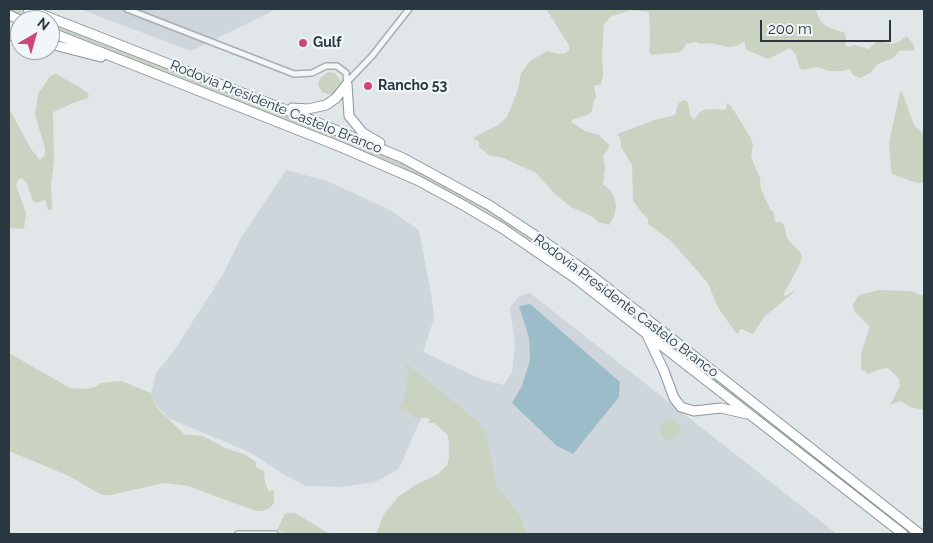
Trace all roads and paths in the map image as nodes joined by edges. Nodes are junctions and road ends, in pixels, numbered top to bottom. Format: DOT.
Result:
graph roads {
  1 [pos="28,9"];
  2 [pos="127,9"];
  3 [pos="409,9"];
  4 [pos="60,36"];
  5 [pos="60,47"];
  6 [pos="150,71"];
  7 [pos="348,83"];
  8 [pos="261,101"];
  9 [pos="403,158"];
  10 [pos="646,333"];
  11 [pos="751,415"];
  12 [pos="238,534"];
  13 [pos="275,534"];
  14 [pos="903,534"];
  15 [pos="920,534"];
  1 -- 8 [label="highway, Rodovia Presidente Castelo Branco"];
  2 -- 7 [label="street"];
  3 -- 7 [label="street"];
  4 -- 6 [label="highway, Rodovia Presidente Castelo Branco"];
  5 -- 6 [label="highway"];
  6 -- 10 [label="highway, Rodovia Presidente Castelo Branco"];
  7 -- 8 [label="highway"];
  7 -- 9 [label="highway"];
  8 -- 9 [label="highway, Rodovia Presidente Castelo Branco"];
  9 -- 15 [label="highway, Rodovia Presidente Castelo Branco"];
  10 -- 11 [label="highway, Rodovia Presidente Castelo Branco"];
  10 -- 11 [label="highway"];
  11 -- 14 [label="highway, Rodovia Presidente Castelo Branco"];
  12 -- 13 [label="street"];
}
